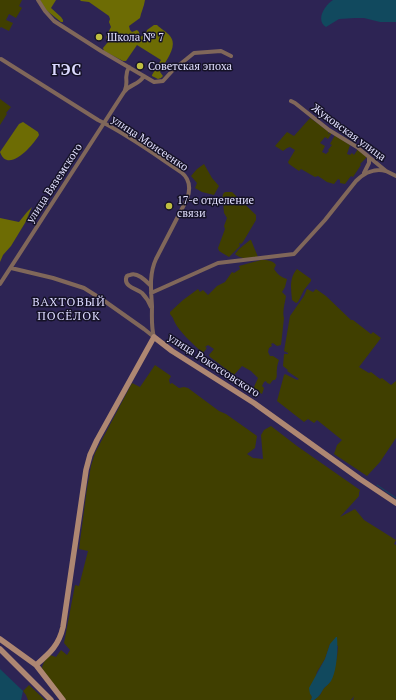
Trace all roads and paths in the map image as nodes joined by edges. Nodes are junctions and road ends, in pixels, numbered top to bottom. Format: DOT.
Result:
graph roads {
  1 [pos="38,0"];
  2 [pos="231,56"];
  3 [pos="1,59"];
  4 [pos="129,67"];
  5 [pos="144,76"];
  6 [pos="126,80"];
  7 [pos="135,84"];
  8 [pos="124,92"];
  9 [pos="291,101"];
  10 [pos="104,123"];
  11 [pos="369,157"];
  12 [pos="386,171"];
  13 [pos="362,176"];
  14 [pos="396,176"];
  15 [pos="10,268"];
  16 [pos="0,284"];
  17 [pos="151,286"];
  18 [pos="152,293"];
  19 [pos="152,308"];
  20 [pos="154,337"];
  21 [pos="396,503"];
  22 [pos="0,639"];
  23 [pos="0,649"];
  24 [pos="36,665"];
  25 [pos="52,700"];
  26 [pos="63,700"];
  1 -- 4 [label="street"];
  2 -- 5 [label="street"];
  3 -- 10 [label="street, улица Моисеенко"];
  4 -- 5 [label="street"];
  4 -- 6 [label="street"];
  5 -- 7 [label="street"];
  6 -- 7 [label="street"];
  6 -- 8 [label="street"];
  7 -- 8 [label="street"];
  8 -- 10 [label="street, улица Вяземского"];
  9 -- 11 [label="street, Жуковская улица"];
  10 -- 15 [label="street, улица Вяземского"];
  10 -- 17 [label="street, улица Моисеенко"];
  11 -- 12 [label="street, Жуковская улица"];
  11 -- 13 [label="street"];
  12 -- 13 [label="street"];
  12 -- 14 [label="street, Жуковская улица"];
  13 -- 18 [label="street"];
  15 -- 16 [label="street, улица Вяземского"];
  15 -- 20 [label="street, улица Рокоссовского"];
  17 -- 18 [label="street, улица Моисеенко"];
  17 -- 19 [label="street"];
  18 -- 19 [label="street, улица Моисеенко"];
  19 -- 20 [label="street, улица Моисеенко"];
  20 -- 21 [label="street, улица Рокоссовского"];
  20 -- 24 [label="street"];
  22 -- 24 [label="street"];
  23 -- 25 [label="street"];
  24 -- 26 [label="street"];
}
